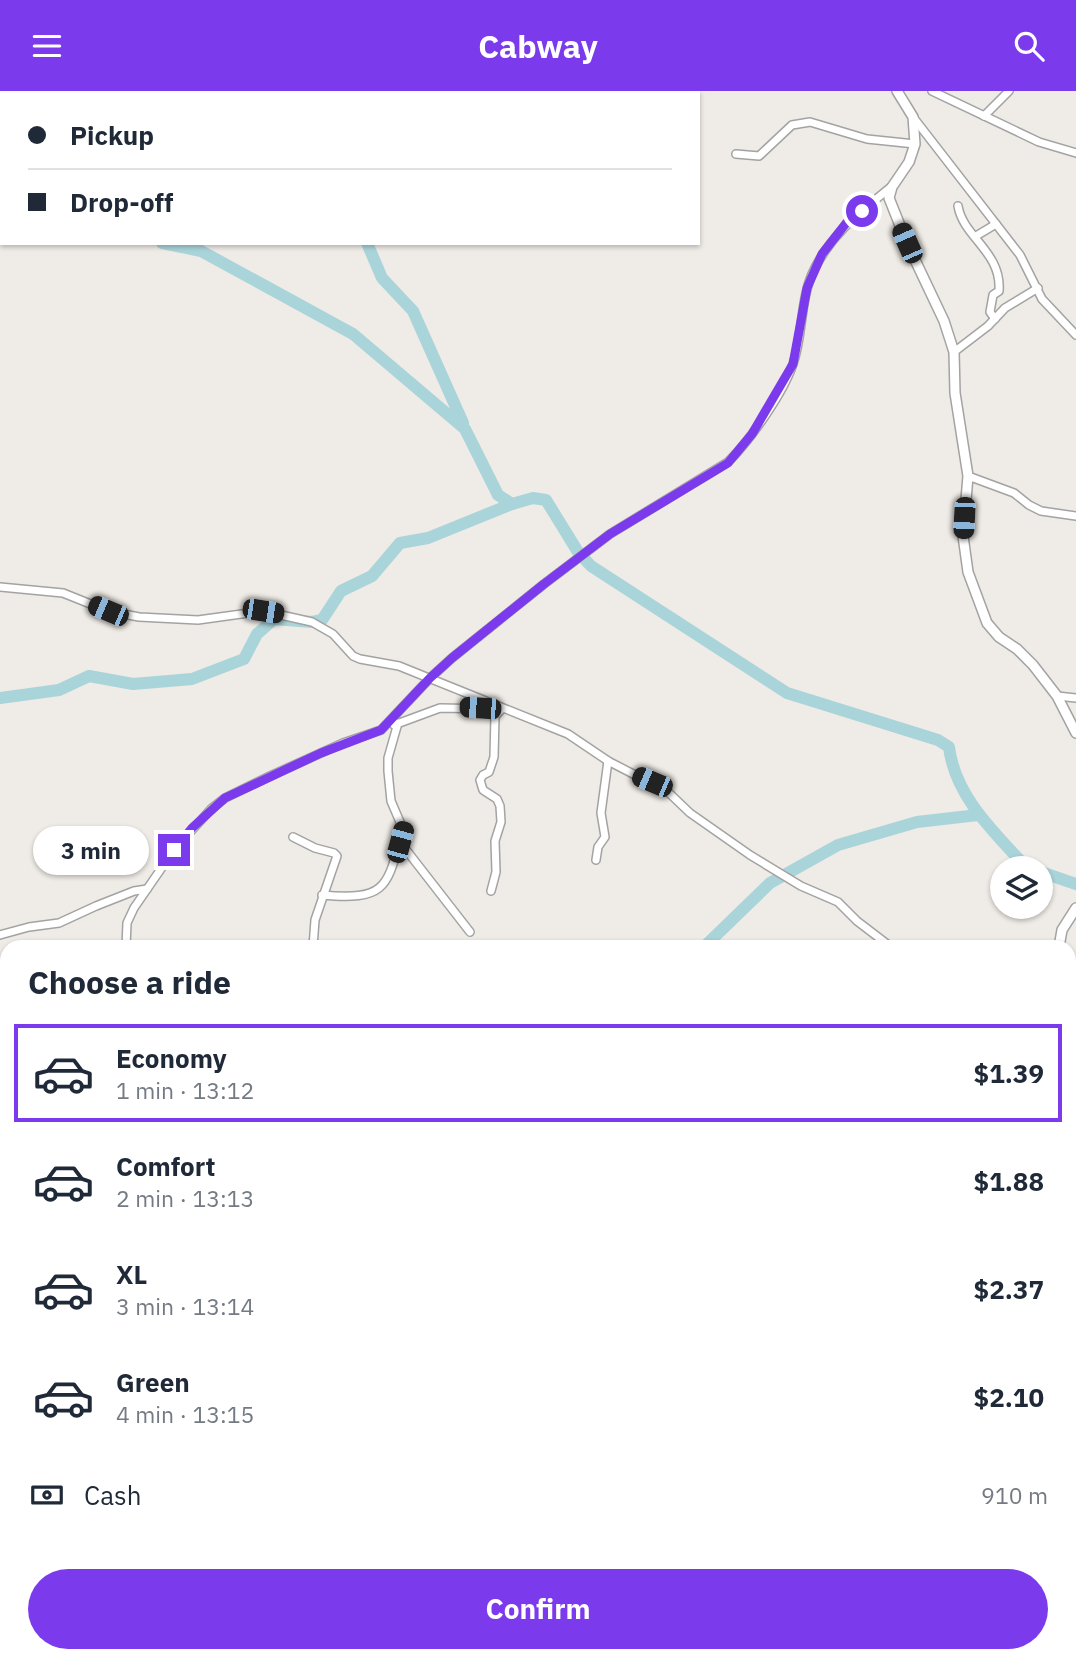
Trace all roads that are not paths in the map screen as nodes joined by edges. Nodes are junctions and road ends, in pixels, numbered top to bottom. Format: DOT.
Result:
graph roads {
  1 [pos="897,91"];
  2 [pos="932,91"];
  3 [pos="1009,91"];
  4 [pos="913,117"];
  5 [pos="984,117"];
  6 [pos="915,145"];
  7 [pos="1076,153"];
  8 [pos="736,154"];
  9 [pos="892,187"];
  10 [pos="958,206"];
  11 [pos="996,224"];
  12 [pos="976,236"];
  13 [pos="1038,288"];
  14 [pos="995,319"];
  15 [pos="1076,335"];
  16 [pos="954,352"];
  17 [pos="968,476"];
  18 [pos="1076,516"];
  19 [pos="0,587"];
  20 [pos="430,678"];
  21 [pos="1057,696"];
  22 [pos="1076,698"];
  23 [pos="502,709"];
  24 [pos="398,723"];
  25 [pos="381,730"];
  26 [pos="1076,733"];
  27 [pos="608,761"];
  28 [pos="293,837"];
  29 [pos="400,842"];
  30 [pos="596,860"];
  31 [pos="147,889"];
  32 [pos="491,891"];
  33 [pos="322,895"];
  34 [pos="1076,908"];
  35 [pos="470,932"];
  36 [pos="0,935"];
  37 [pos="126,940"];
  38 [pos="314,940"];
  39 [pos="882,940"];
  40 [pos="1060,940"];
  1 -- 4 [label="street"];
  2 -- 5 [label="street"];
  3 -- 5 [label="street"];
  4 -- 6 [label="street"];
  4 -- 11 [label="street"];
  5 -- 7 [label="street"];
  6 -- 8 [label="street"];
  6 -- 9 [label="street"];
  9 -- 16 [label="street"];
  9 -- 20 [label="street"];
  10 -- 12 [label="street"];
  11 -- 12 [label="street"];
  11 -- 13 [label="street"];
  12 -- 14 [label="street"];
  13 -- 14 [label="street"];
  13 -- 15 [label="street"];
  14 -- 16 [label="street"];
  16 -- 17 [label="street"];
  17 -- 18 [label="street"];
  17 -- 21 [label="street"];
  19 -- 20 [label="street"];
  20 -- 23 [label="street"];
  20 -- 25 [label="street"];
  21 -- 22 [label="street"];
  21 -- 26 [label="street"];
  23 -- 24 [label="street"];
  23 -- 27 [label="street"];
  23 -- 32 [label="street"];
  24 -- 25 [label="street"];
  24 -- 29 [label="street"];
  25 -- 31 [label="street"];
  27 -- 30 [label="street"];
  27 -- 39 [label="street"];
  28 -- 33 [label="street"];
  29 -- 33 [label="street"];
  29 -- 35 [label="street"];
  31 -- 36 [label="street"];
  31 -- 37 [label="street"];
  33 -- 38 [label="street"];
  34 -- 40 [label="street"];
}
